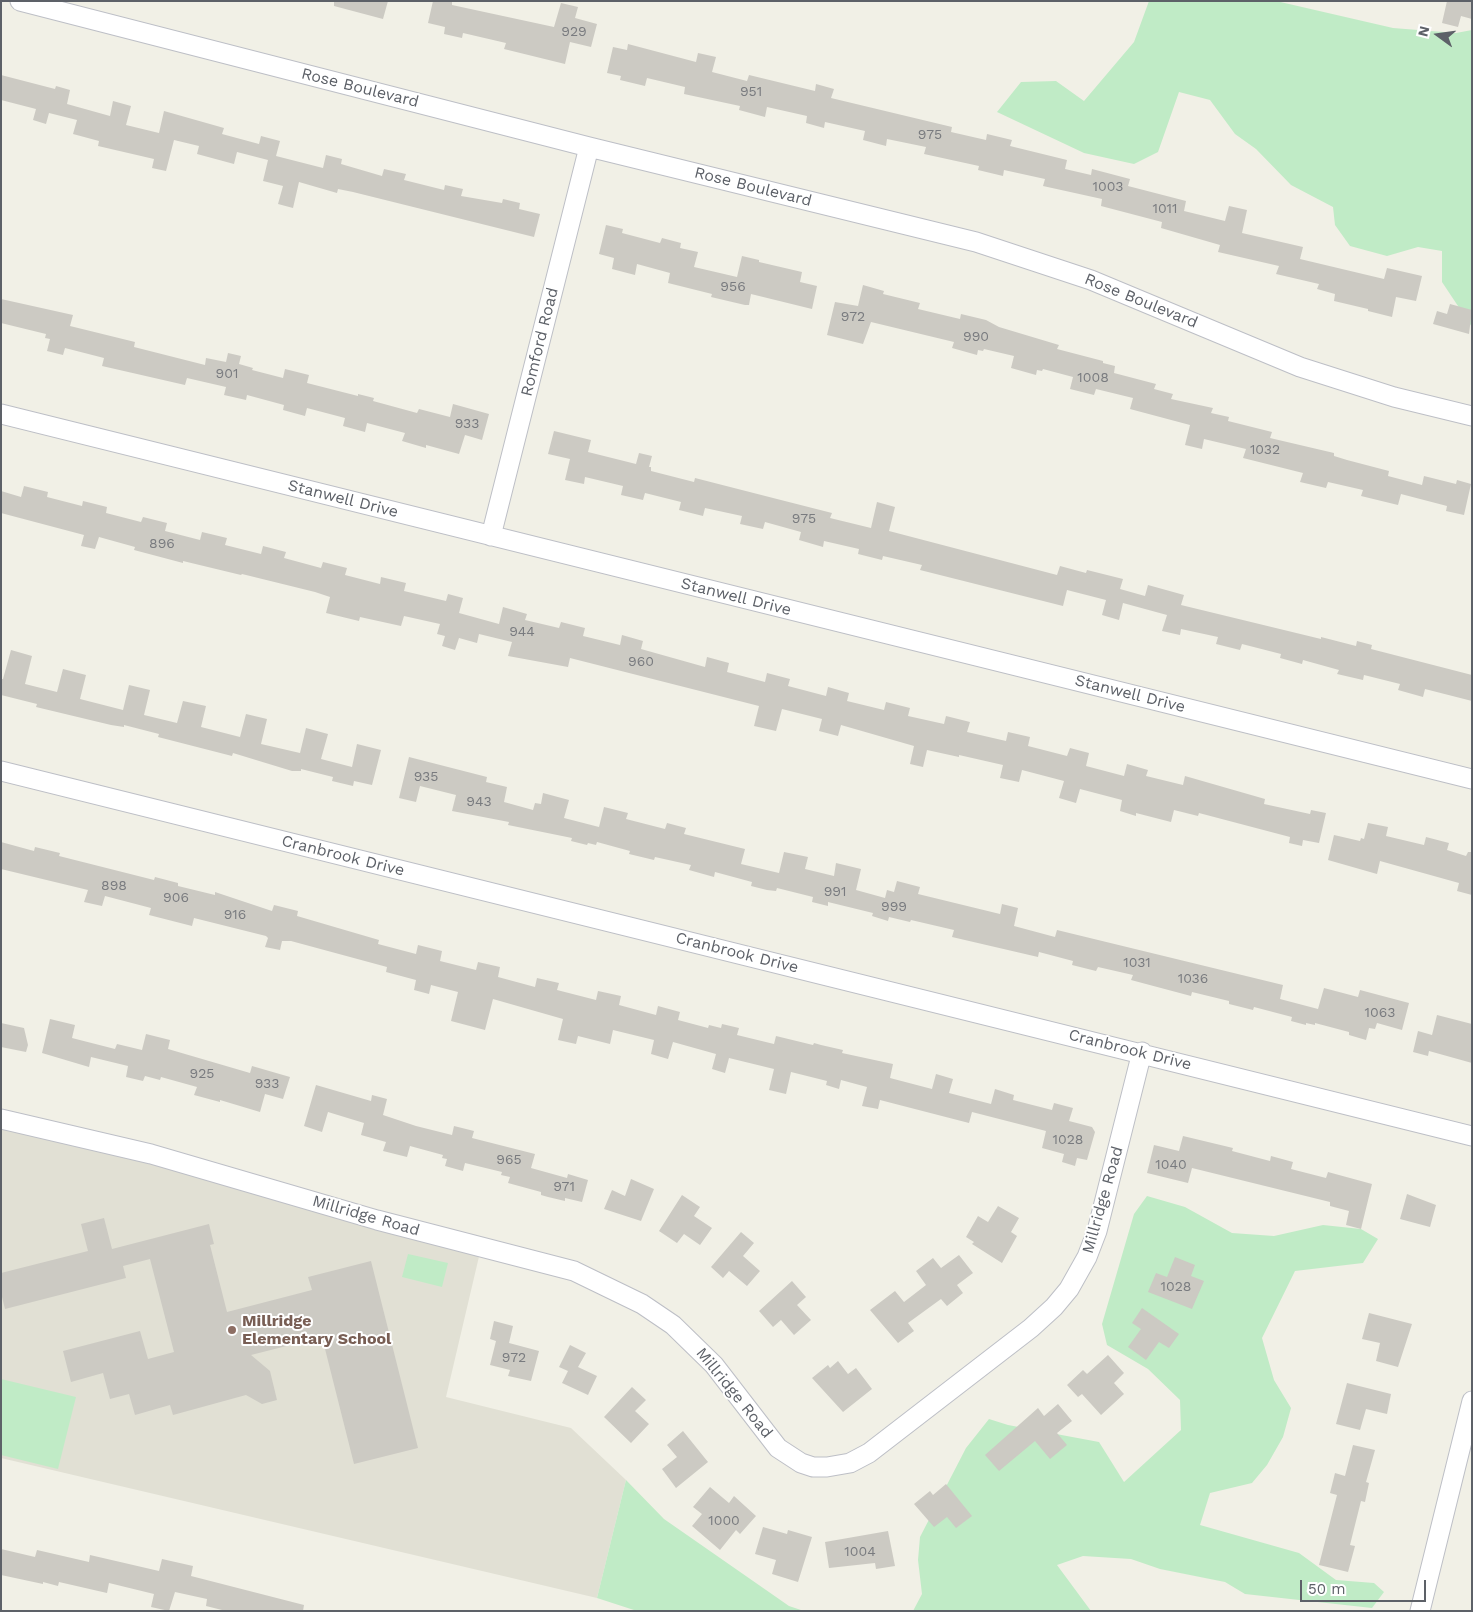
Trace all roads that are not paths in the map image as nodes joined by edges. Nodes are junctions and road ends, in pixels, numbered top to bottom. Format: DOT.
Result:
graph roads {
  1 [pos="20,1"];
  2 [pos="78,9"];
  3 [pos="588,147"];
  4 [pos="1,414"];
  5 [pos="1472,416"];
  6 [pos="491,536"];
  7 [pos="1,771"];
  8 [pos="1472,779"];
  9 [pos="1142,1052"];
  10 [pos="1,1119"];
  11 [pos="1472,1136"];
  12 [pos="1472,1401"];
  13 [pos="1420,1611"];
  1 -- 2 [label="street, Rose Boulevard"];
  2 -- 3 [label="street, Rose Boulevard"];
  3 -- 5 [label="street, Rose Boulevard"];
  3 -- 6 [label="street, Romford Road"];
  4 -- 6 [label="street, Stanwell Drive"];
  6 -- 8 [label="street, Stanwell Drive"];
  7 -- 9 [label="street, Cranbrook Drive"];
  9 -- 10 [label="street, Millridge Road"];
  9 -- 11 [label="street, Cranbrook Drive"];
  12 -- 13 [label="street"];
}
